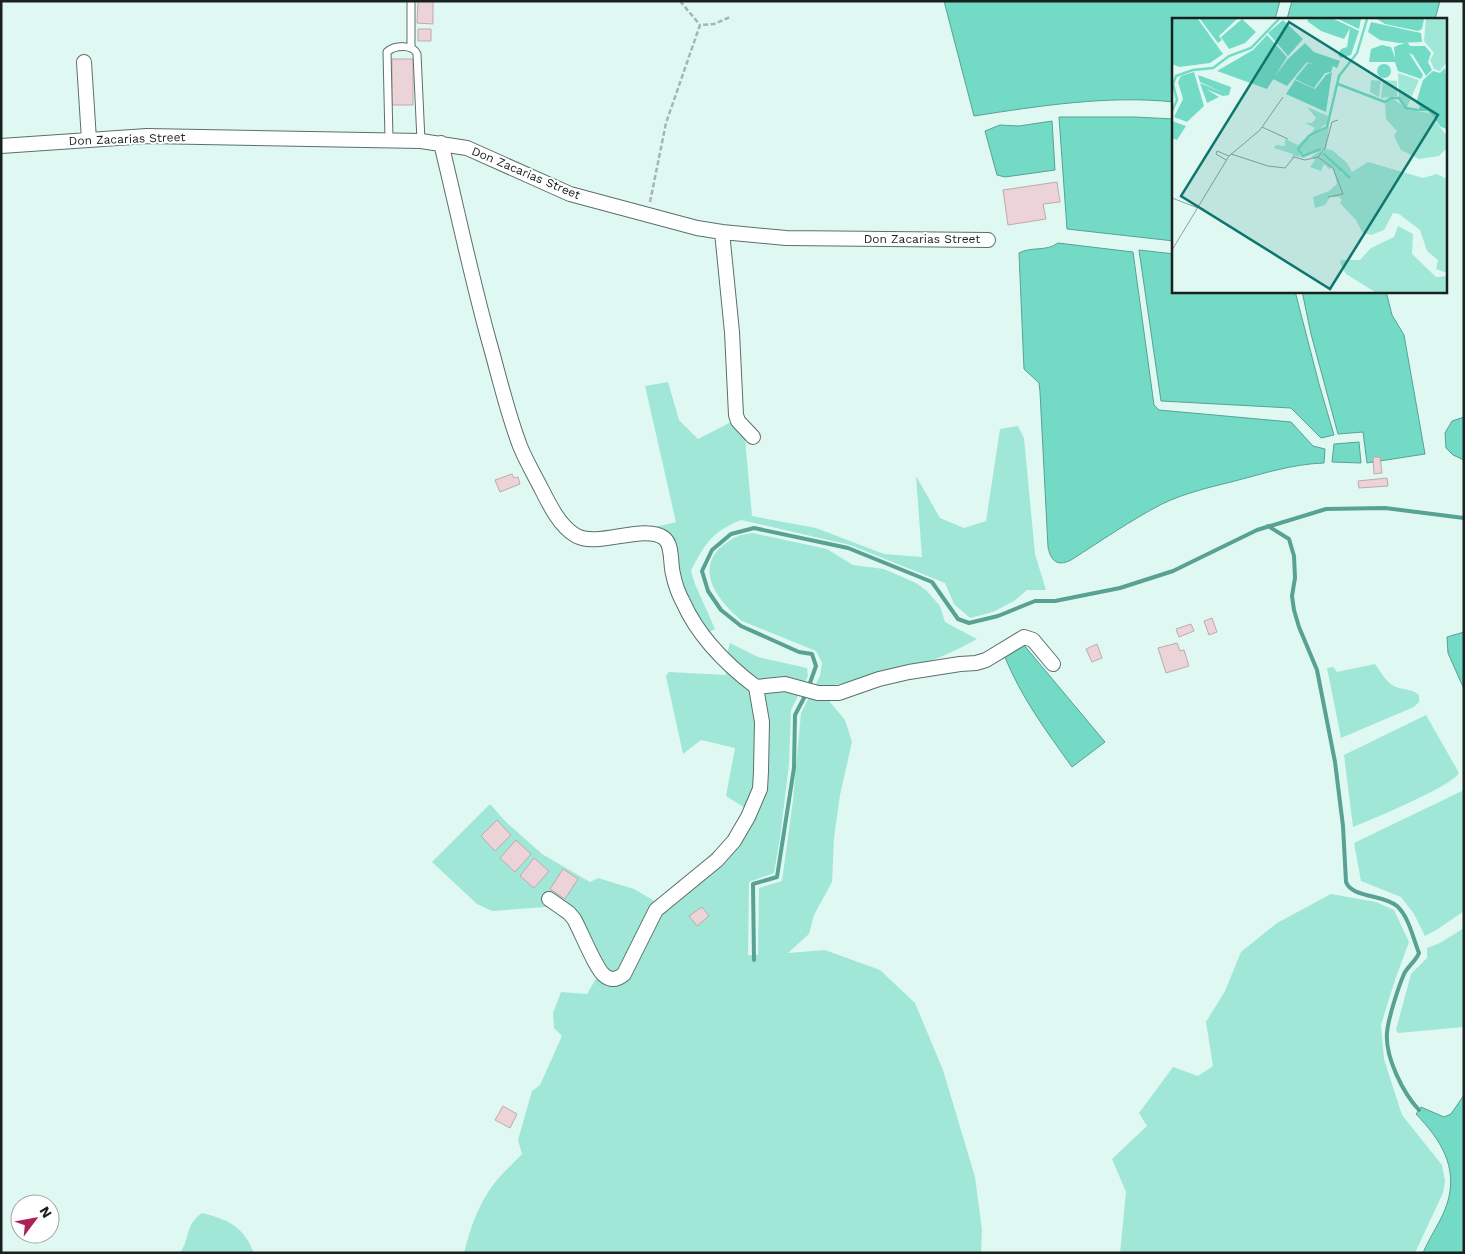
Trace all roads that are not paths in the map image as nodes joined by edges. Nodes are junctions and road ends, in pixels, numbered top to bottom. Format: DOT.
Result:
graph roads {
  1 [pos="411,1"];
  2 [pos="410,47"];
  3 [pos="84,62"];
  4 [pos="389,139"];
  5 [pos="89,140"];
  6 [pos="421,141"];
  7 [pos="441,143"];
  8 [pos="1,146"];
  9 [pos="722,232"];
  10 [pos="988,240"];
  11 [pos="753,437"];
  12 [pos="1053,664"];
  13 [pos="756,687"];
  14 [pos="549,899"];
  1 -- 2 [label="lane"];
  2 -- 4 [label="lane"];
  2 -- 6 [label="lane"];
  3 -- 5 [label="street"];
  4 -- 5 [label="street, Don Zacarias Street"];
  4 -- 6 [label="street, Don Zacarias Street"];
  5 -- 8 [label="street, Don Zacarias Street"];
  6 -- 7 [label="street, Don Zacarias Street"];
  7 -- 9 [label="street, Don Zacarias Street"];
  7 -- 13 [label="street"];
  9 -- 10 [label="street, Don Zacarias Street"];
  9 -- 11 [label="street"];
  12 -- 13 [label="street"];
  13 -- 14 [label="street"];
}
